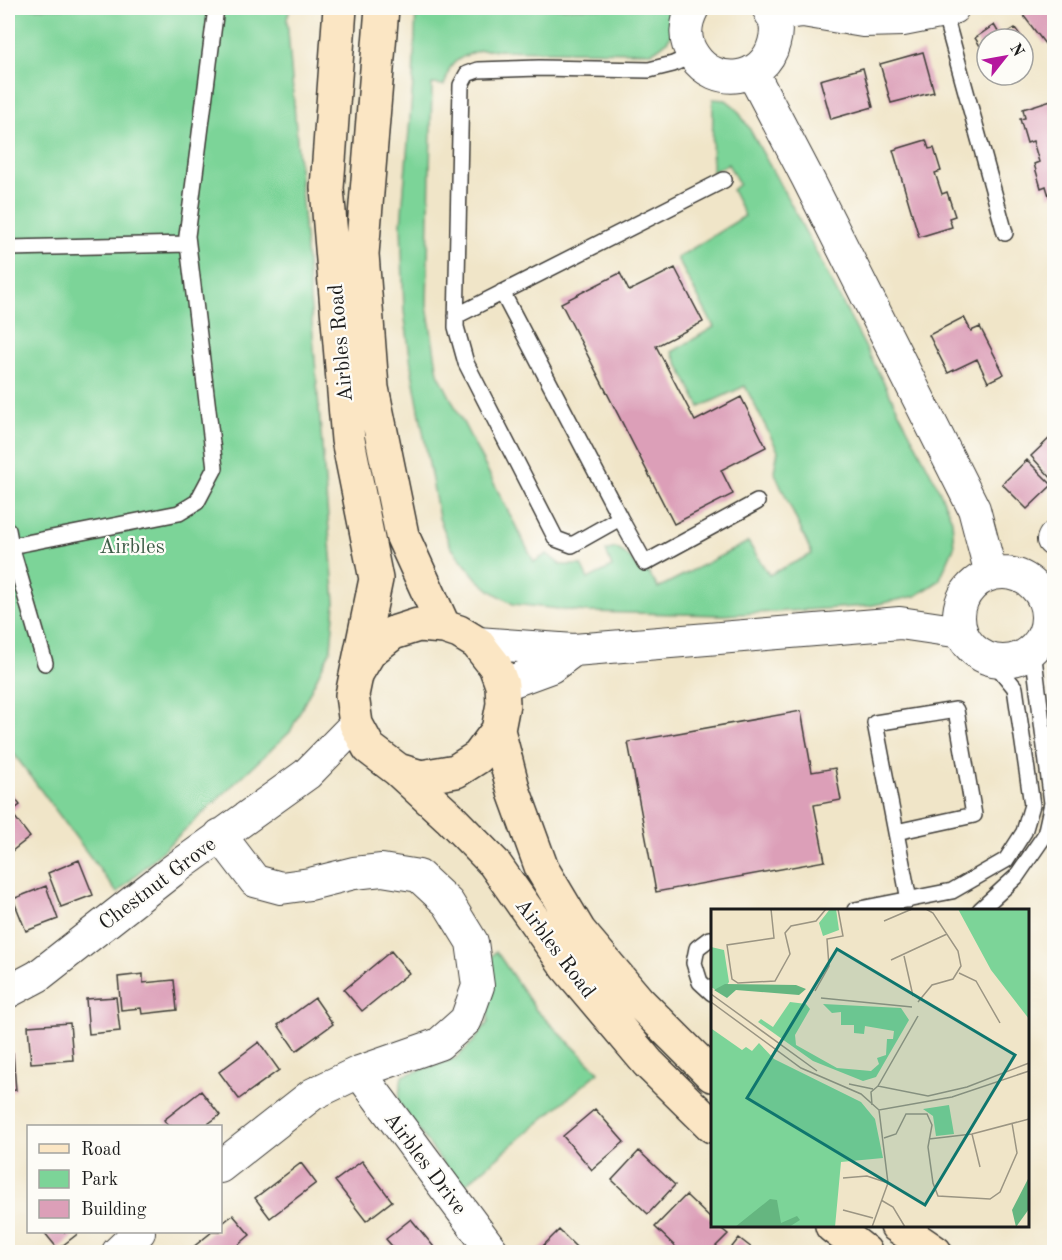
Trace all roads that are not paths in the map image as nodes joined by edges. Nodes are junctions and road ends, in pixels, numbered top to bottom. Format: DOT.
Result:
graph roads {
  1 [pos="216,8"];
  2 [pos="340,8"];
  3 [pos="382,8"];
  4 [pos="693,8"];
  5 [pos="949,10"];
  6 [pos="770,11"];
  7 [pos="693,55"];
  8 [pos="752,72"];
  9 [pos="724,180"];
  10 [pos="1005,233"];
  11 [pos="188,244"];
  12 [pos="8,248"];
  13 [pos="502,292"];
  14 [pos="456,316"];
  15 [pos="757,502"];
  16 [pos="620,518"];
  17 [pos="8,530"];
  18 [pos="9,547"];
  19 [pos="991,574"];
  20 [pos="962,600"];
  21 [pos="1048,600"];
  22 [pos="900,623"];
  23 [pos="444,627"];
  24 [pos="960,632"];
  25 [pos="477,644"];
  26 [pos="574,650"];
  27 [pos="1033,650"];
  28 [pos="993,661"];
  29 [pos="45,663"];
  30 [pos="357,674"];
  31 [pos="502,685"];
  32 [pos="498,730"];
  33 [pos="362,736"];
  34 [pos="398,770"];
  35 [pos="896,832"];
  36 [pos="220,835"];
  37 [pos="909,900"];
  38 [pos="860,909"];
  39 [pos="981,909"];
  40 [pos="711,939"];
  41 [pos="8,992"];
  42 [pos="711,992"];
  43 [pos="359,1072"];
  44 [pos="711,1074"];
  45 [pos="711,1125"];
  46 [pos="222,1165"];
  47 [pos="833,1227"];
  48 [pos="898,1227"];
  49 [pos="138,1233"];
  50 [pos="118,1252"];
  51 [pos="493,1252"];
  52 [pos="865,1252"];
  53 [pos="935,1252"];
  1 -- 11 [label="lane"];
  2 -- 30 [label="main road, Airbles Road"];
  3 -- 23 [label="main road, Airbles Road"];
  4 -- 7 [label="street"];
  5 -- 6 [label="street"];
  5 -- 10 [label="lane"];
  6 -- 8 [label="street"];
  7 -- 8 [label="street"];
  7 -- 14 [label="lane"];
  8 -- 19 [label="street"];
  9 -- 13 [label="lane"];
  11 -- 12 [label="lane"];
  11 -- 18 [label="lane"];
  13 -- 14 [label="lane"];
  13 -- 16 [label="lane"];
  14 -- 16 [label="lane"];
  15 -- 16 [label="lane"];
  17 -- 18 [label="lane"];
  18 -- 29 [label="lane"];
  19 -- 20 [label="street"];
  19 -- 21 [label="street"];
  20 -- 22 [label="street"];
  20 -- 24 [label="street"];
  21 -- 27 [label="street"];
  22 -- 24 [label="street"];
  22 -- 26 [label="street"];
  23 -- 25 [label="main road, Airbles Road"];
  23 -- 30 [label="main road, Airbles Road"];
  24 -- 28 [label="street"];
  25 -- 26 [label="street"];
  25 -- 31 [label="main road, Airbles Road"];
  26 -- 31 [label="street"];
  27 -- 28 [label="street"];
  27 -- 39 [label="lane"];
  28 -- 37 [label="lane"];
  30 -- 33 [label="main road, Airbles Road"];
  31 -- 32 [label="main road, Airbles Road"];
  32 -- 34 [label="main road, Airbles Road"];
  32 -- 44 [label="main road, Airbles Road"];
  33 -- 34 [label="main road, Airbles Road"];
  33 -- 36 [label="street, Chestnut Grove"];
  34 -- 45 [label="main road, Airbles Road"];
  35 -- 35 [label="lane"];
  35 -- 37 [label="lane"];
  36 -- 41 [label="street, Chestnut Grove"];
  36 -- 43 [label="street"];
  37 -- 38 [label="lane"];
  40 -- 42 [label="lane"];
  43 -- 46 [label="street"];
  43 -- 51 [label="street, Airbles Drive"];
  47 -- 52 [label="main road"];
  48 -- 53 [label="main road"];
  49 -- 50 [label="street"];
}
